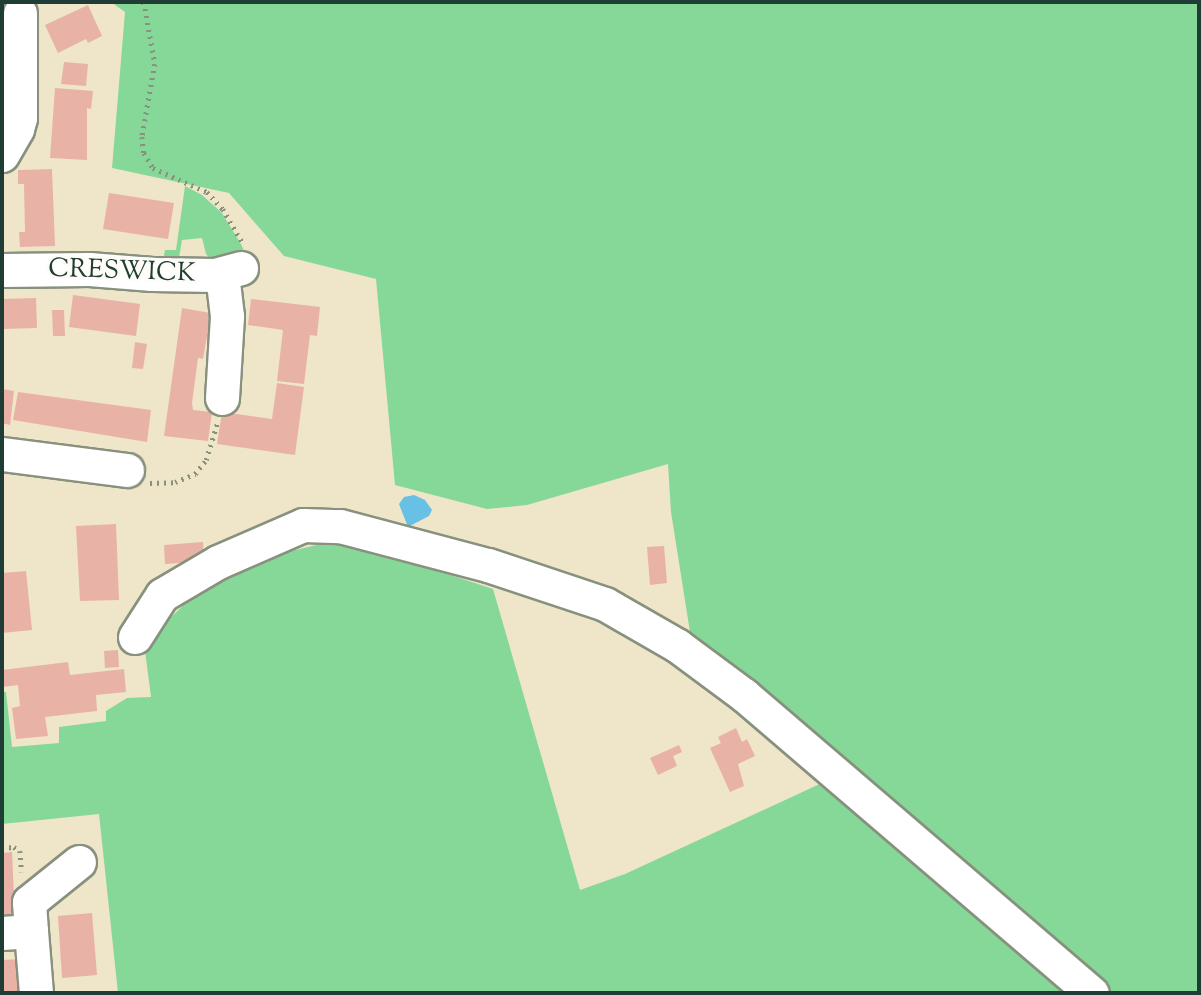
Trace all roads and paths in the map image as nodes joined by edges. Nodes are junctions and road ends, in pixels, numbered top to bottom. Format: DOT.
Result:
graph roads {
  1 [pos="144,2"];
  2 [pos="21,10"];
  3 [pos="2,155"];
  4 [pos="236,264"];
  5 [pos="2,270"];
  6 [pos="222,398"];
  7 [pos="2,454"];
  8 [pos="127,470"];
  9 [pos="135,637"];
  10 [pos="2,848"];
  11 [pos="79,862"];
  12 [pos="21,922"];
  13 [pos="36,993"];
  14 [pos="1092,993"];
  1 -- 4 [label="path"];
  2 -- 3 [label="street"];
  4 -- 5 [label="street, CRESWICK"];
  4 -- 6 [label="street"];
  7 -- 8 [label="street"];
  9 -- 14 [label="street"];
  10 -- 12 [label="path"];
  11 -- 12 [label="street"];
  12 -- 13 [label="street"];
}
